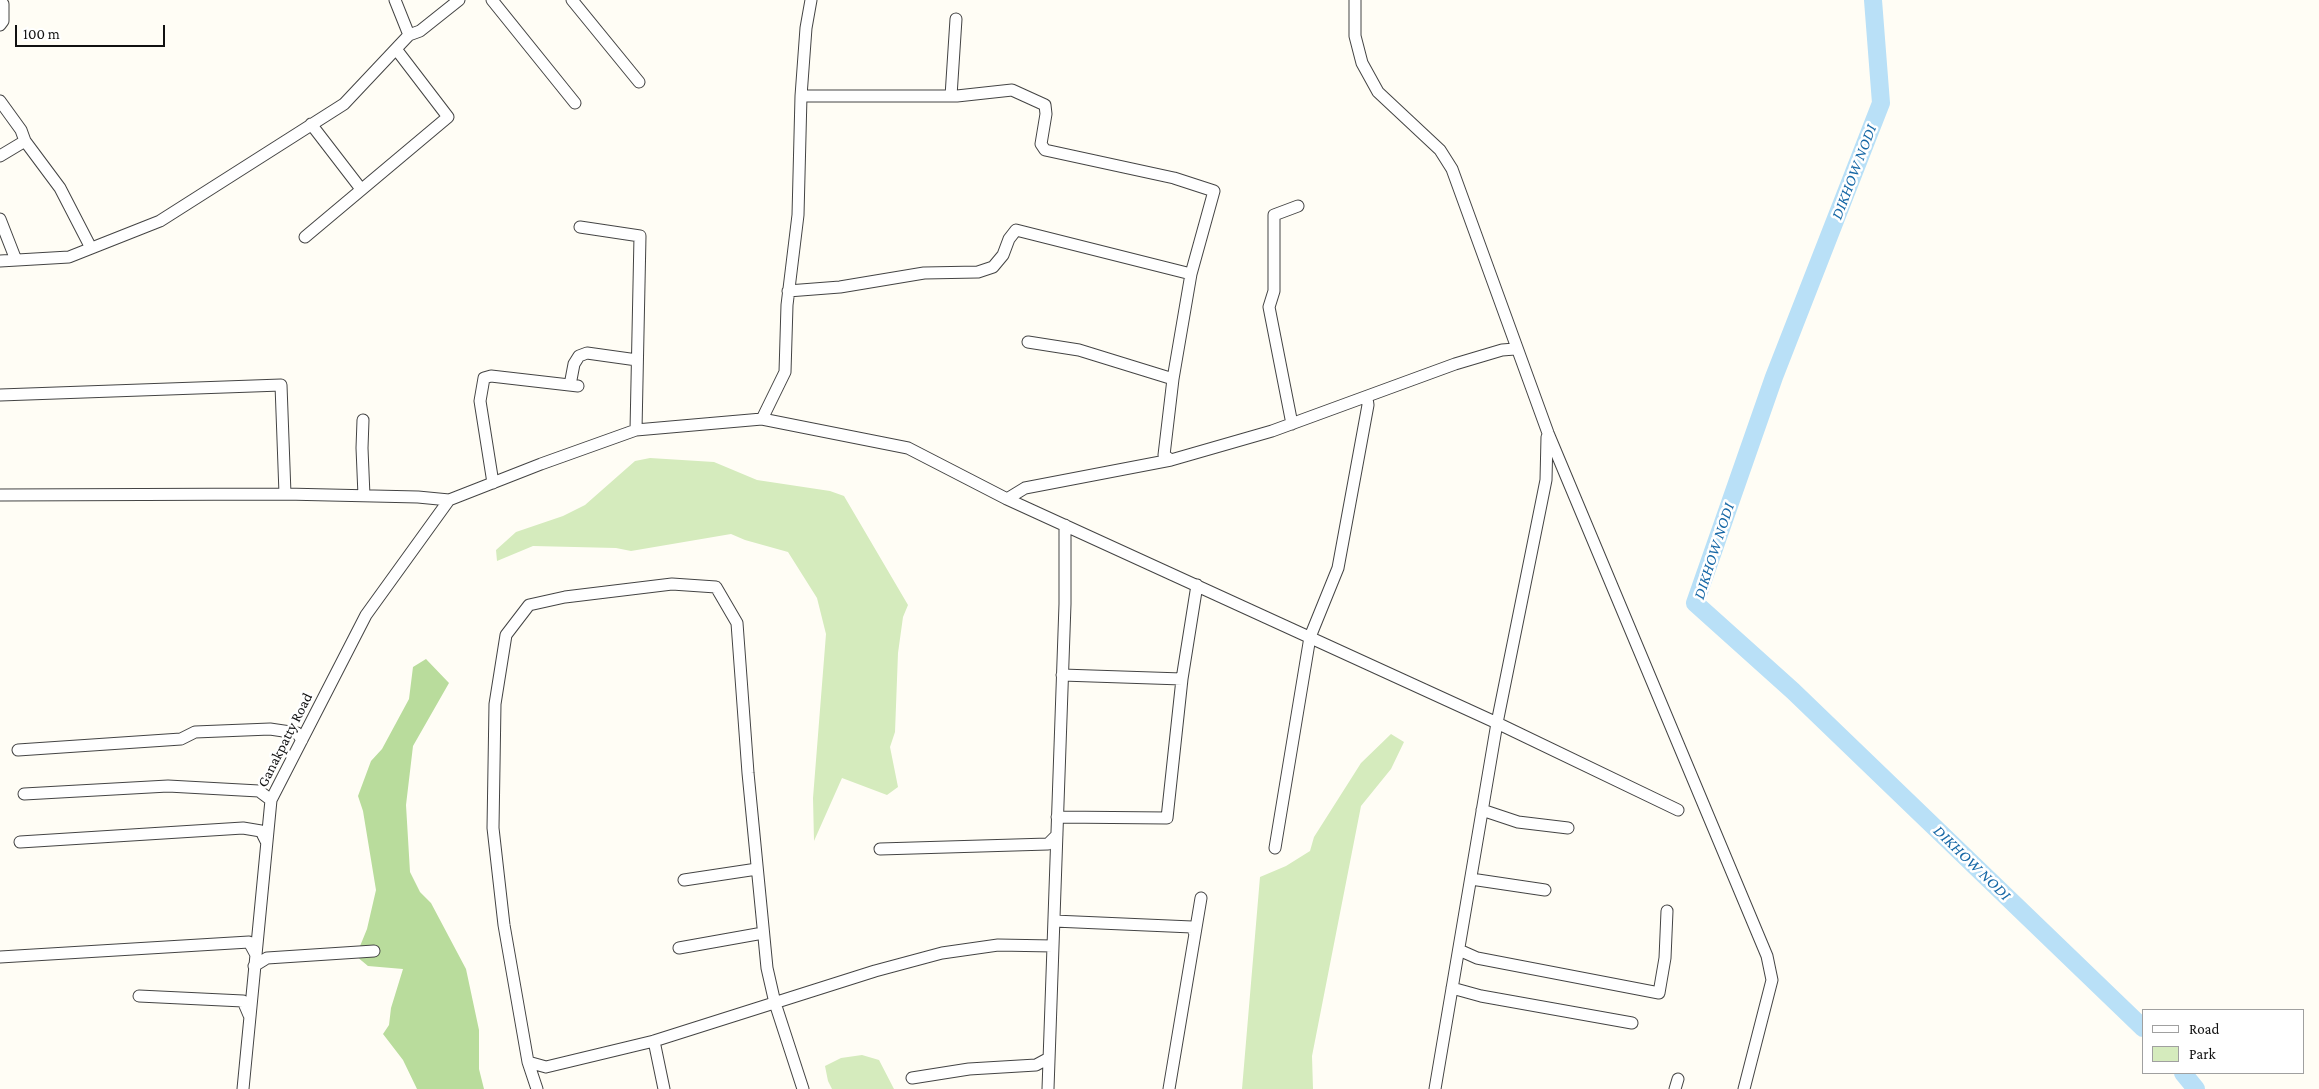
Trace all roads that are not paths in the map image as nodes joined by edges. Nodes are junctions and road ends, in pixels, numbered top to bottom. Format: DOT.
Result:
graph roads {
  1 [pos="0,0"];
  2 [pos="395,0"];
  3 [pos="459,0"];
  4 [pos="492,0"];
  5 [pos="572,0"];
  6 [pos="811,0"];
  7 [pos="1355,0"];
  8 [pos="956,19"];
  9 [pos="0,25"];
  10 [pos="410,35"];
  11 [pos="396,49"];
  12 [pos="639,82"];
  13 [pos="801,96"];
  14 [pos="951,96"];
  15 [pos="0,101"];
  16 [pos="575,103"];
  17 [pos="311,124"];
  18 [pos="25,141"];
  19 [pos="0,156"];
  20 [pos="361,189"];
  21 [pos="1298,206"];
  22 [pos="0,219"];
  23 [pos="580,227"];
  24 [pos="305,237"];
  25 [pos="91,248"];
  26 [pos="16,260"];
  27 [pos="0,261"];
  28 [pos="1191,274"];
  29 [pos="788,291"];
  30 [pos="1028,342"];
  31 [pos="1515,349"];
  32 [pos="637,360"];
  33 [pos="1172,379"];
  34 [pos="0,395"];
  35 [pos="1366,398"];
  36 [pos="762,419"];
  37 [pos="363,420"];
  38 [pos="1292,424"];
  39 [pos="636,430"];
  40 [pos="1548,433"];
  41 [pos="1171,460"];
  42 [pos="493,483"];
  43 [pos="285,494"];
  44 [pos="0,495"];
  45 [pos="364,496"];
  46 [pos="1007,499"];
  47 [pos="449,500"];
  48 [pos="1065,525"];
  49 [pos="1197,585"];
  50 [pos="1310,637"];
  51 [pos="1062,675"];
  52 [pos="1182,680"];
  53 [pos="1497,723"];
  54 [pos="302,740"];
  55 [pos="18,750"];
  56 [pos="24,794"];
  57 [pos="271,800"];
  58 [pos="1482,810"];
  59 [pos="1678,810"];
  60 [pos="1058,817"];
  61 [pos="1568,828"];
  62 [pos="1057,835"];
  63 [pos="266,841"];
  64 [pos="20,842"];
  65 [pos="1275,848"];
  66 [pos="880,849"];
  67 [pos="757,869"];
  68 [pos="1471,879"];
  69 [pos="684,880"];
  70 [pos="1545,890"];
  71 [pos="1201,898"];
  72 [pos="1667,911"];
  73 [pos="1054,921"];
  74 [pos="763,933"];
  75 [pos="1195,934"];
  76 [pos="1053,946"];
  77 [pos="679,948"];
  78 [pos="1459,950"];
  79 [pos="374,951"];
  80 [pos="255,953"];
  81 [pos="0,957"];
  82 [pos="254,966"];
  83 [pos="1452,988"];
  84 [pos="139,996"];
  85 [pos="774,1002"];
  86 [pos="250,1017"];
  87 [pos="1632,1023"];
  88 [pos="654,1041"];
  89 [pos="1049,1058"];
  90 [pos="528,1062"];
  91 [pos="912,1078"];
  92 [pos="243,1089"];
  93 [pos="537,1089"];
  94 [pos="664,1089"];
  95 [pos="803,1089"];
  96 [pos="1048,1089"];
  97 [pos="1169,1089"];
  98 [pos="1435,1089"];
  99 [pos="1744,1089"];
  1 -- 9 [label="street"];
  2 -- 10 [label="street"];
  3 -- 10 [label="street"];
  4 -- 16 [label="street"];
  5 -- 12 [label="street"];
  6 -- 13 [label="street"];
  7 -- 31 [label="street"];
  8 -- 14 [label="street"];
  10 -- 11 [label="street"];
  11 -- 17 [label="street"];
  11 -- 20 [label="street"];
  13 -- 14 [label="street"];
  13 -- 29 [label="street"];
  14 -- 28 [label="street"];
  15 -- 18 [label="street"];
  17 -- 20 [label="street"];
  17 -- 25 [label="street"];
  18 -- 19 [label="street"];
  18 -- 25 [label="street"];
  20 -- 24 [label="street"];
  21 -- 38 [label="street"];
  22 -- 26 [label="street"];
  23 -- 32 [label="street"];
  25 -- 26 [label="street"];
  26 -- 27 [label="street"];
  28 -- 29 [label="street"];
  28 -- 33 [label="street"];
  29 -- 36 [label="street"];
  30 -- 33 [label="street"];
  31 -- 35 [label="street"];
  31 -- 40 [label="street"];
  32 -- 39 [label="street"];
  32 -- 42 [label="street"];
  33 -- 41 [label="street"];
  34 -- 43 [label="street"];
  35 -- 38 [label="street"];
  35 -- 50 [label="street"];
  36 -- 39 [label="street"];
  36 -- 46 [label="street"];
  37 -- 45 [label="street"];
  38 -- 41 [label="street"];
  39 -- 42 [label="street"];
  40 -- 53 [label="street"];
  40 -- 99 [label="street"];
  41 -- 46 [label="street"];
  42 -- 47 [label="street"];
  43 -- 44 [label="street"];
  43 -- 45 [label="street"];
  45 -- 47 [label="street"];
  46 -- 48 [label="street"];
  47 -- 54 [label="street, Ganakpatty Road"];
  48 -- 49 [label="street"];
  48 -- 51 [label="street"];
  49 -- 50 [label="street"];
  49 -- 52 [label="street"];
  50 -- 53 [label="street"];
  50 -- 65 [label="street"];
  51 -- 52 [label="street"];
  51 -- 60 [label="street"];
  52 -- 60 [label="street"];
  53 -- 58 [label="street"];
  53 -- 59 [label="street"];
  54 -- 55 [label="street"];
  54 -- 57 [label="street, Ganakpatty Road"];
  56 -- 57 [label="street"];
  57 -- 63 [label="street, Ganakpatty Road"];
  58 -- 61 [label="street"];
  58 -- 68 [label="street"];
  60 -- 62 [label="street"];
  62 -- 66 [label="street"];
  62 -- 73 [label="street"];
  63 -- 64 [label="street"];
  63 -- 80 [label="street, Ganakpatty Road"];
  67 -- 69 [label="street"];
  67 -- 74 [label="street"];
  67 -- 90 [label="street"];
  68 -- 70 [label="street"];
  68 -- 78 [label="street"];
  71 -- 75 [label="street"];
  72 -- 78 [label="street"];
  73 -- 75 [label="street"];
  73 -- 76 [label="street"];
  74 -- 77 [label="street"];
  74 -- 85 [label="street"];
  75 -- 97 [label="street"];
  76 -- 85 [label="street"];
  76 -- 89 [label="street"];
  78 -- 83 [label="street"];
  79 -- 82 [label="street"];
  80 -- 81 [label="street"];
  80 -- 82 [label="street, Ganakpatty Road"];
  82 -- 86 [label="street, Ganakpatty Road"];
  83 -- 87 [label="street"];
  83 -- 98 [label="street"];
  84 -- 86 [label="street"];
  85 -- 88 [label="street"];
  85 -- 95 [label="street"];
  86 -- 92 [label="street, Ganakpatty Road"];
  88 -- 90 [label="street"];
  88 -- 94 [label="street"];
  89 -- 91 [label="street"];
  89 -- 96 [label="street"];
  90 -- 93 [label="street"];
}
